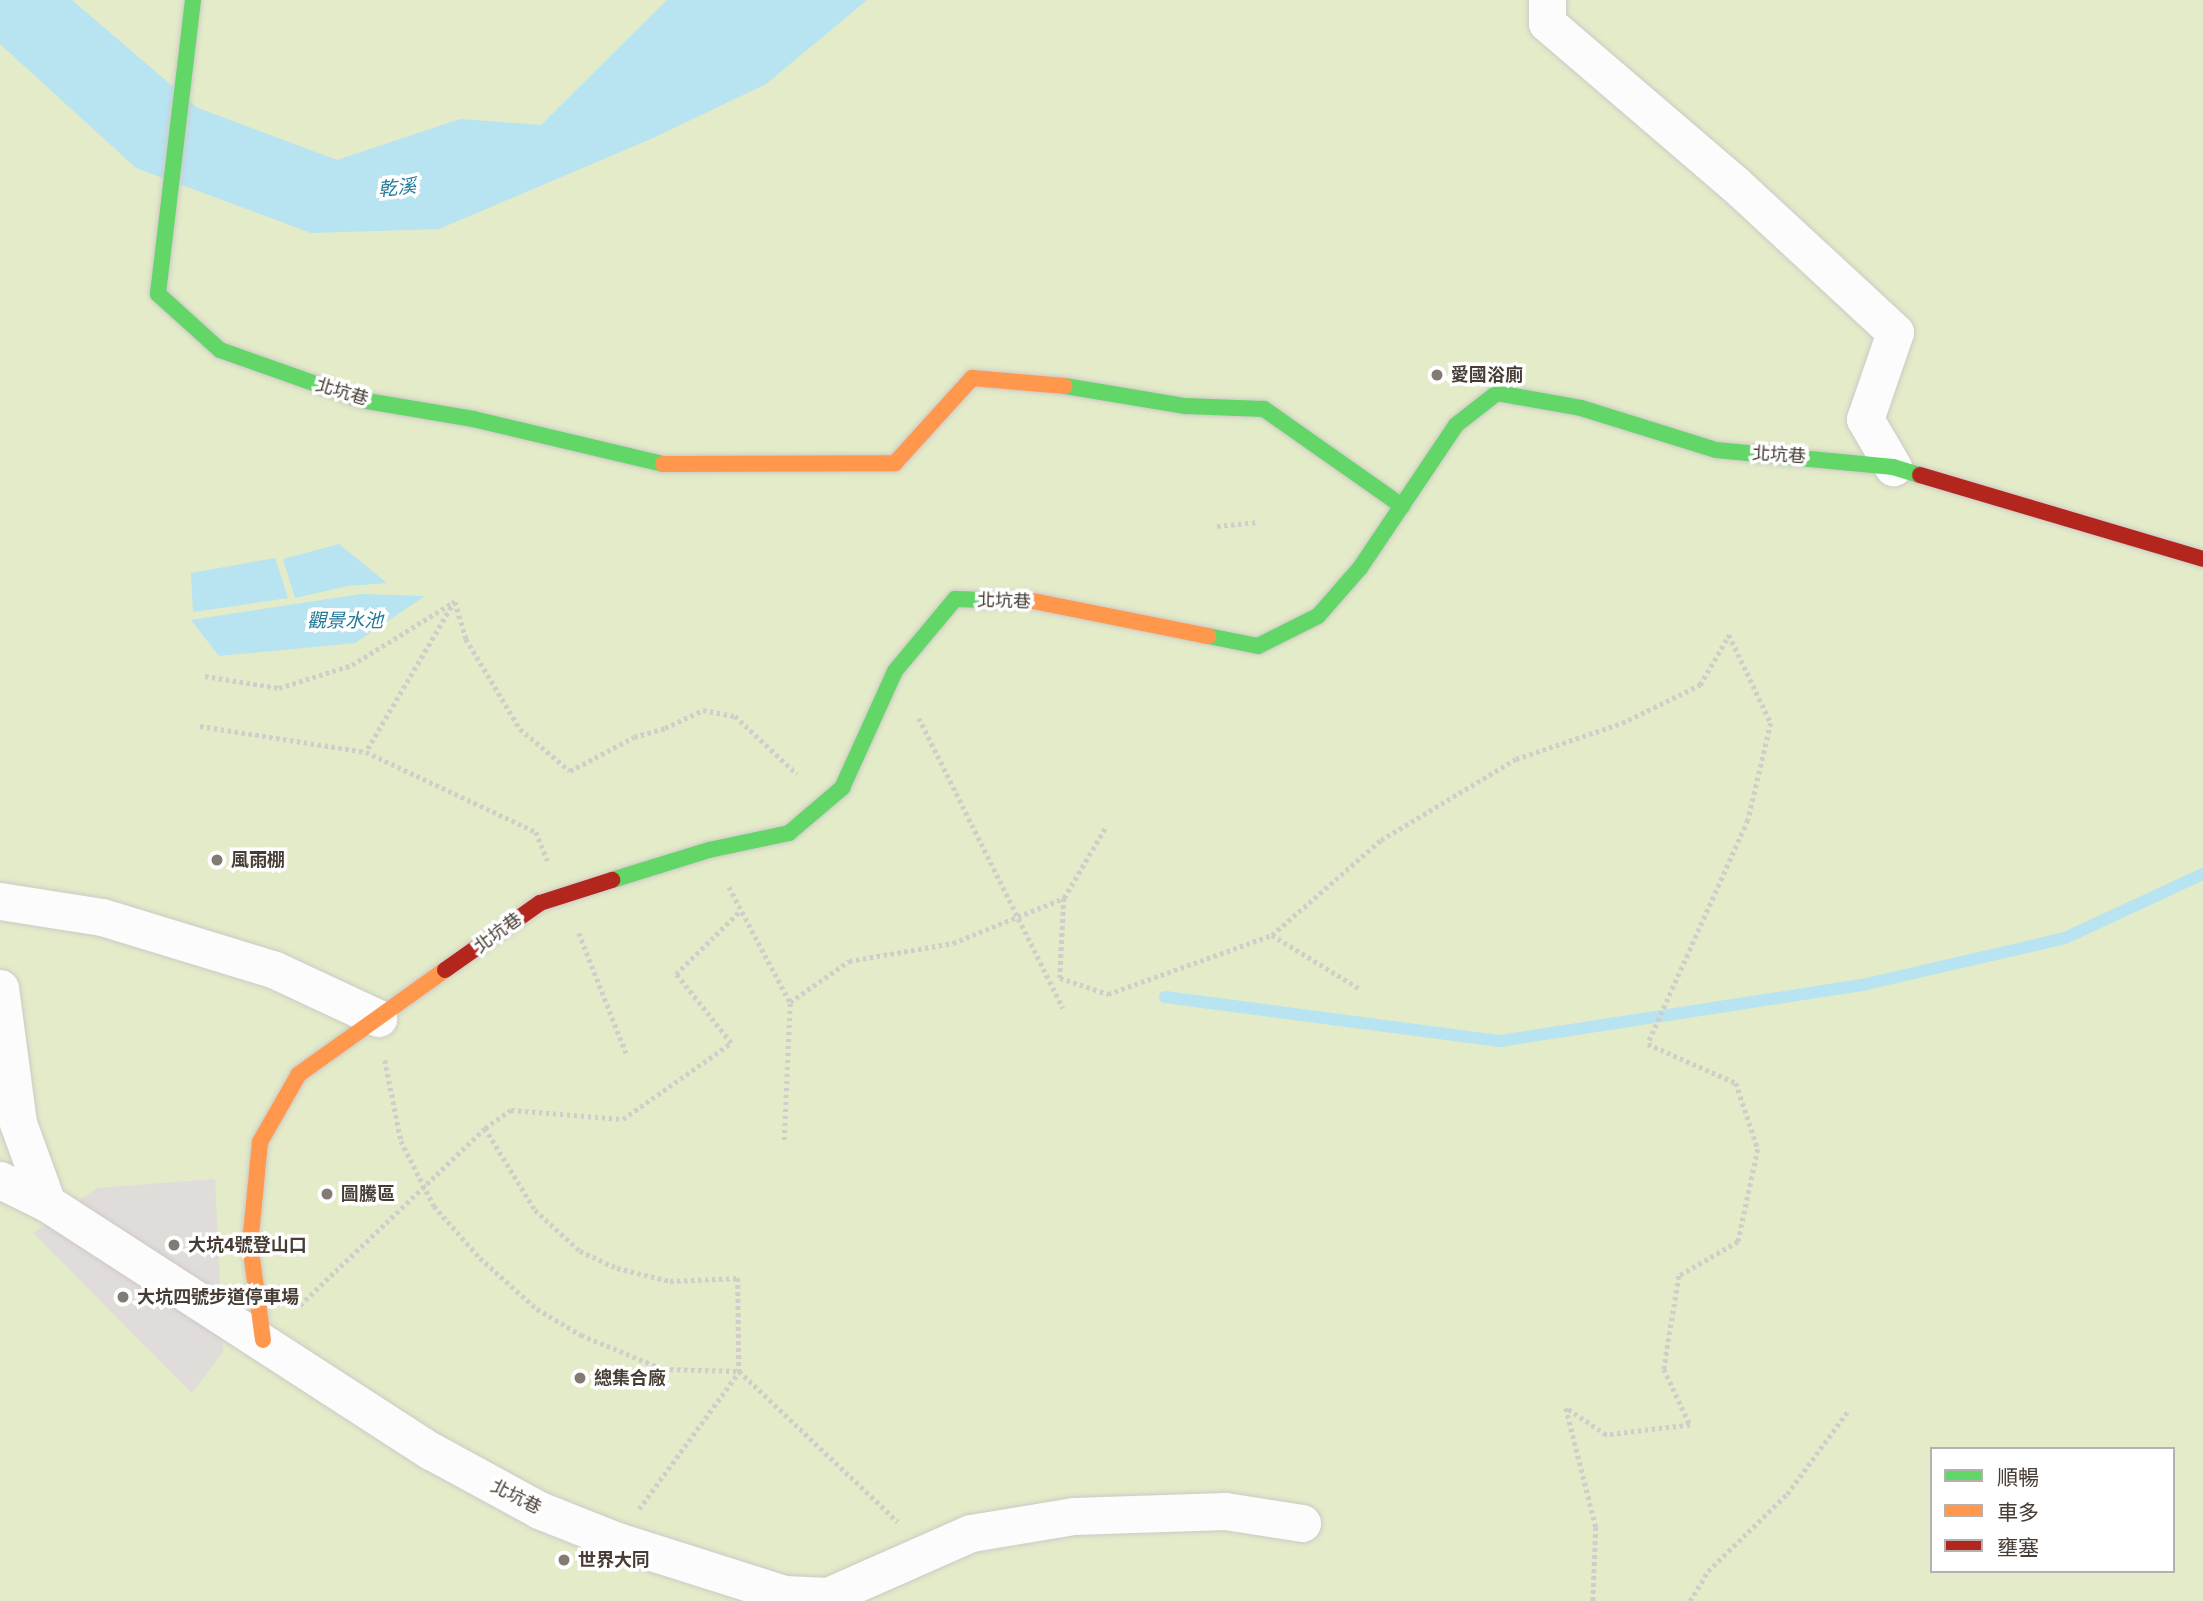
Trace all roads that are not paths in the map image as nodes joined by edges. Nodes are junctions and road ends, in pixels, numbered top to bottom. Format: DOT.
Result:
graph roads {
  1 [pos="193,0"];
  2 [pos="1547,0"];
  3 [pos="1893,467"];
  4 [pos="1402,506"];
  5 [pos="2203,559"];
  6 [pos="0,901"];
  7 [pos="0,988"];
  8 [pos="379,1018"];
  9 [pos="0,1180"];
  10 [pos="47,1203"];
  11 [pos="264,1340"];
  12 [pos="1302,1523"];
  13 [pos="788,1598"];
  1 -- 4 [label="street, 北坑巷"];
  2 -- 3 [label="street"];
  3 -- 4 [label="street, 北坑巷"];
  3 -- 5 [label="street, 北坑巷"];
  4 -- 8 [label="street, 北坑巷"];
  6 -- 8 [label="street"];
  7 -- 10 [label="street"];
  8 -- 11 [label="street, 北坑巷"];
  9 -- 10 [label="street"];
  10 -- 11 [label="street"];
  11 -- 13 [label="street, 北坑巷"];
  12 -- 13 [label="street, 北坑巷"];
}
